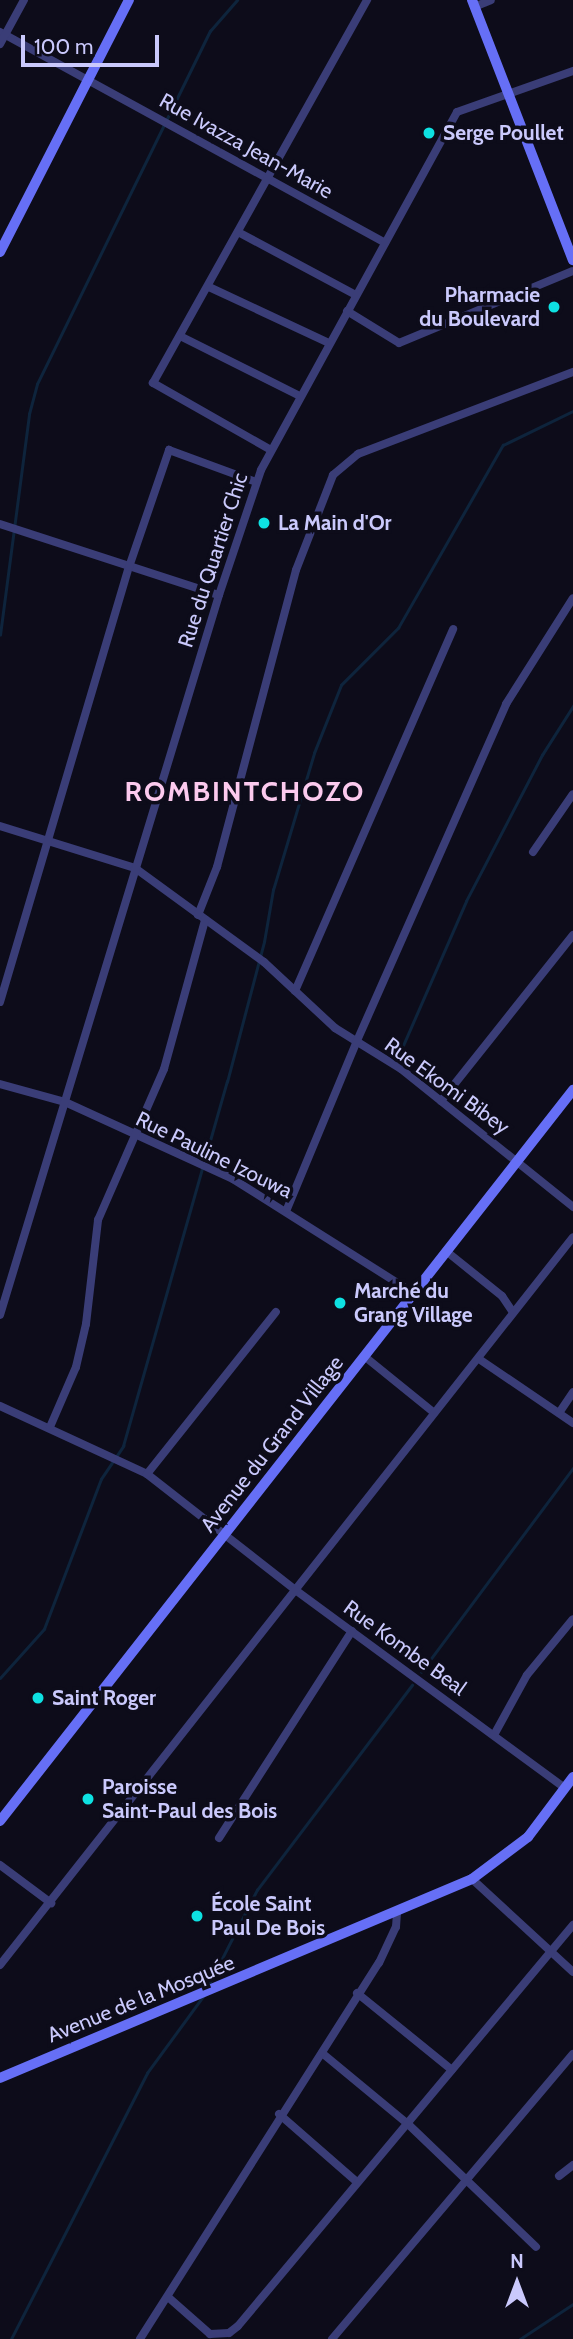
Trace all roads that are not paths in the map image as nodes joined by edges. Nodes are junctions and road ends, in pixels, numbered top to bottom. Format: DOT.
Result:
graph roads {
  1 [pos="24,0"];
  2 [pos="129,0"];
  3 [pos="367,0"];
  4 [pos="491,0"];
  5 [pos="473,3"];
  6 [pos="3,33"];
  7 [pos="0,44"];
  8 [pos="573,71"];
  9 [pos="90,79"];
  10 [pos="506,91"];
  11 [pos="267,179"];
  12 [pos="238,232"];
  13 [pos="384,243"];
  14 [pos="0,252"];
  15 [pos="573,260"];
  16 [pos="573,271"];
  17 [pos="209,287"];
  18 [pos="354,294"];
  19 [pos="347,311"];
  20 [pos="180,336"];
  21 [pos="329,343"];
  22 [pos="573,372"];
  23 [pos="300,396"];
  24 [pos="271,450"];
  25 [pos="256,482"];
  26 [pos="3,525"];
  27 [pos="129,567"];
  28 [pos="219,594"];
  29 [pos="573,598"];
  30 [pos="453,629"];
  31 [pos="573,794"];
  32 [pos="0,826"];
  33 [pos="47,841"];
  34 [pos="533,852"];
  35 [pos="135,869"];
  36 [pos="202,918"];
  37 [pos="573,935"];
  38 [pos="295,990"];
  39 [pos="0,1002"];
  40 [pos="356,1042"];
  41 [pos="0,1084"];
  42 [pos="573,1090"];
  43 [pos="441,1101"];
  44 [pos="65,1102"];
  45 [pos="134,1134"];
  46 [pos="517,1160"];
  47 [pos="573,1207"];
  48 [pos="287,1209"];
  49 [pos="573,1237"];
  50 [pos="446,1251"];
  51 [pos="413,1293"];
  52 [pos="512,1311"];
  53 [pos="276,1312"];
  54 [pos="0,1315"];
  55 [pos="364,1356"];
  56 [pos="479,1359"];
  57 [pos="573,1392"];
  58 [pos="0,1406"];
  59 [pos="432,1411"];
  60 [pos="559,1413"];
  61 [pos="573,1423"];
  62 [pos="50,1427"];
  63 [pos="147,1474"];
  64 [pos="226,1535"];
  65 [pos="294,1589"];
  66 [pos="573,1619"];
  67 [pos="352,1631"];
  68 [pos="494,1735"];
  69 [pos="573,1777"];
  70 [pos="565,1788"];
  71 [pos="0,1821"];
  72 [pos="219,1838"];
  73 [pos="0,1865"];
  74 [pos="472,1879"];
  75 [pos="51,1903"];
  76 [pos="397,1912"];
  77 [pos="573,1925"];
  78 [pos="550,1952"];
  79 [pos="0,1965"];
  80 [pos="573,1972"];
  81 [pos="357,1993"];
  82 [pos="322,2053"];
  83 [pos="573,2054"];
  84 [pos="452,2070"];
  85 [pos="0,2078"];
  86 [pos="279,2114"];
  87 [pos="406,2124"];
  88 [pos="573,2165"];
  89 [pos="559,2176"];
  90 [pos="468,2179"];
  91 [pos="357,2182"];
  92 [pos="536,2247"];
  93 [pos="168,2297"];
  94 [pos="140,2339"];
  95 [pos="332,2339"];
  1 -- 6 [label="street"];
  2 -- 9 [label="street"];
  3 -- 11 [label="street"];
  4 -- 5 [label="street"];
  5 -- 10 [label="street"];
  6 -- 7 [label="street"];
  6 -- 9 [label="street, Rue Ivazza Jean-Marie"];
  8 -- 10 [label="street, Rue du Quartier Chic"];
  9 -- 11 [label="street, Rue Ivazza Jean-Marie"];
  9 -- 14 [label="street"];
  10 -- 13 [label="street, Rue du Quartier Chic"];
  10 -- 15 [label="street"];
  11 -- 12 [label="street"];
  11 -- 13 [label="street, Rue Ivazza Jean-Marie"];
  12 -- 17 [label="street"];
  12 -- 18 [label="street"];
  13 -- 18 [label="street, Rue du Quartier Chic"];
  16 -- 19 [label="street"];
  17 -- 20 [label="street"];
  17 -- 21 [label="street"];
  18 -- 19 [label="street, Rue du Quartier Chic"];
  19 -- 21 [label="street, Rue du Quartier Chic"];
  20 -- 23 [label="street"];
  20 -- 24 [label="street"];
  21 -- 23 [label="street, Rue du Quartier Chic"];
  22 -- 36 [label="street"];
  23 -- 24 [label="street, Rue du Quartier Chic"];
  24 -- 25 [label="street, Rue du Quartier Chic"];
  25 -- 27 [label="street"];
  25 -- 28 [label="street, Rue du Quartier Chic"];
  26 -- 27 [label="street"];
  27 -- 28 [label="street"];
  27 -- 33 [label="street"];
  28 -- 35 [label="street, Rue du Quartier Chic"];
  29 -- 40 [label="street"];
  30 -- 38 [label="street"];
  31 -- 34 [label="street"];
  32 -- 33 [label="street, Rue Ekomi Bibey"];
  33 -- 35 [label="street, Rue Ekomi Bibey"];
  33 -- 39 [label="street"];
  35 -- 36 [label="street, Rue Ekomi Bibey"];
  35 -- 44 [label="street, Rue du Quartier Chic"];
  36 -- 38 [label="street, Rue Ekomi Bibey"];
  36 -- 45 [label="street"];
  37 -- 43 [label="street"];
  38 -- 40 [label="street, Rue Ekomi Bibey"];
  40 -- 43 [label="street, Rue Ekomi Bibey"];
  40 -- 48 [label="street"];
  41 -- 44 [label="street, Rue Pauline Izouwa"];
  42 -- 46 [label="street, Avenue du Grand Village"];
  43 -- 46 [label="street, Rue Ekomi Bibey"];
  44 -- 45 [label="street, Rue Pauline Izouwa"];
  44 -- 54 [label="street, Rue du Quartier Chic"];
  45 -- 48 [label="street, Rue Pauline Izouwa"];
  45 -- 62 [label="street"];
  46 -- 47 [label="street, Rue Ekomi Bibey"];
  46 -- 50 [label="street, Avenue du Grand Village"];
  48 -- 51 [label="street, Rue Pauline Izouwa"];
  49 -- 52 [label="street"];
  50 -- 51 [label="street, Avenue du Grand Village"];
  50 -- 52 [label="street"];
  51 -- 55 [label="street, Avenue du Grand Village"];
  52 -- 56 [label="street"];
  53 -- 63 [label="street"];
  55 -- 59 [label="street"];
  55 -- 64 [label="street, Avenue du Grand Village"];
  56 -- 59 [label="street"];
  56 -- 60 [label="street"];
  57 -- 60 [label="street"];
  58 -- 62 [label="street, Rue Kombe Beal"];
  59 -- 65 [label="street"];
  60 -- 61 [label="street"];
  62 -- 63 [label="street, Rue Kombe Beal"];
  63 -- 64 [label="street, Rue Kombe Beal"];
  64 -- 65 [label="street, Rue Kombe Beal"];
  64 -- 71 [label="street, Avenue du Grand Village"];
  65 -- 67 [label="street, Rue Kombe Beal"];
  65 -- 75 [label="street"];
  66 -- 68 [label="street"];
  67 -- 68 [label="street, Rue Kombe Beal"];
  67 -- 72 [label="street"];
  68 -- 70 [label="street, Rue Kombe Beal"];
  69 -- 70 [label="street, Avenue de la Mosquée"];
  70 -- 74 [label="street, Avenue de la Mosquée"];
  73 -- 75 [label="street"];
  74 -- 76 [label="street, Avenue de la Mosquée"];
  74 -- 78 [label="street"];
  75 -- 79 [label="street"];
  76 -- 81 [label="street"];
  76 -- 85 [label="street, Avenue de la Mosquée"];
  77 -- 78 [label="street"];
  78 -- 80 [label="street"];
  78 -- 84 [label="street"];
  81 -- 82 [label="street"];
  81 -- 84 [label="street"];
  82 -- 86 [label="street"];
  82 -- 87 [label="street"];
  83 -- 90 [label="street"];
  84 -- 87 [label="street"];
  86 -- 91 [label="street"];
  86 -- 93 [label="street"];
  87 -- 90 [label="street"];
  87 -- 91 [label="street"];
  88 -- 89 [label="street"];
  90 -- 92 [label="street"];
  90 -- 95 [label="street"];
  91 -- 93 [label="street"];
  93 -- 94 [label="street"];
}
